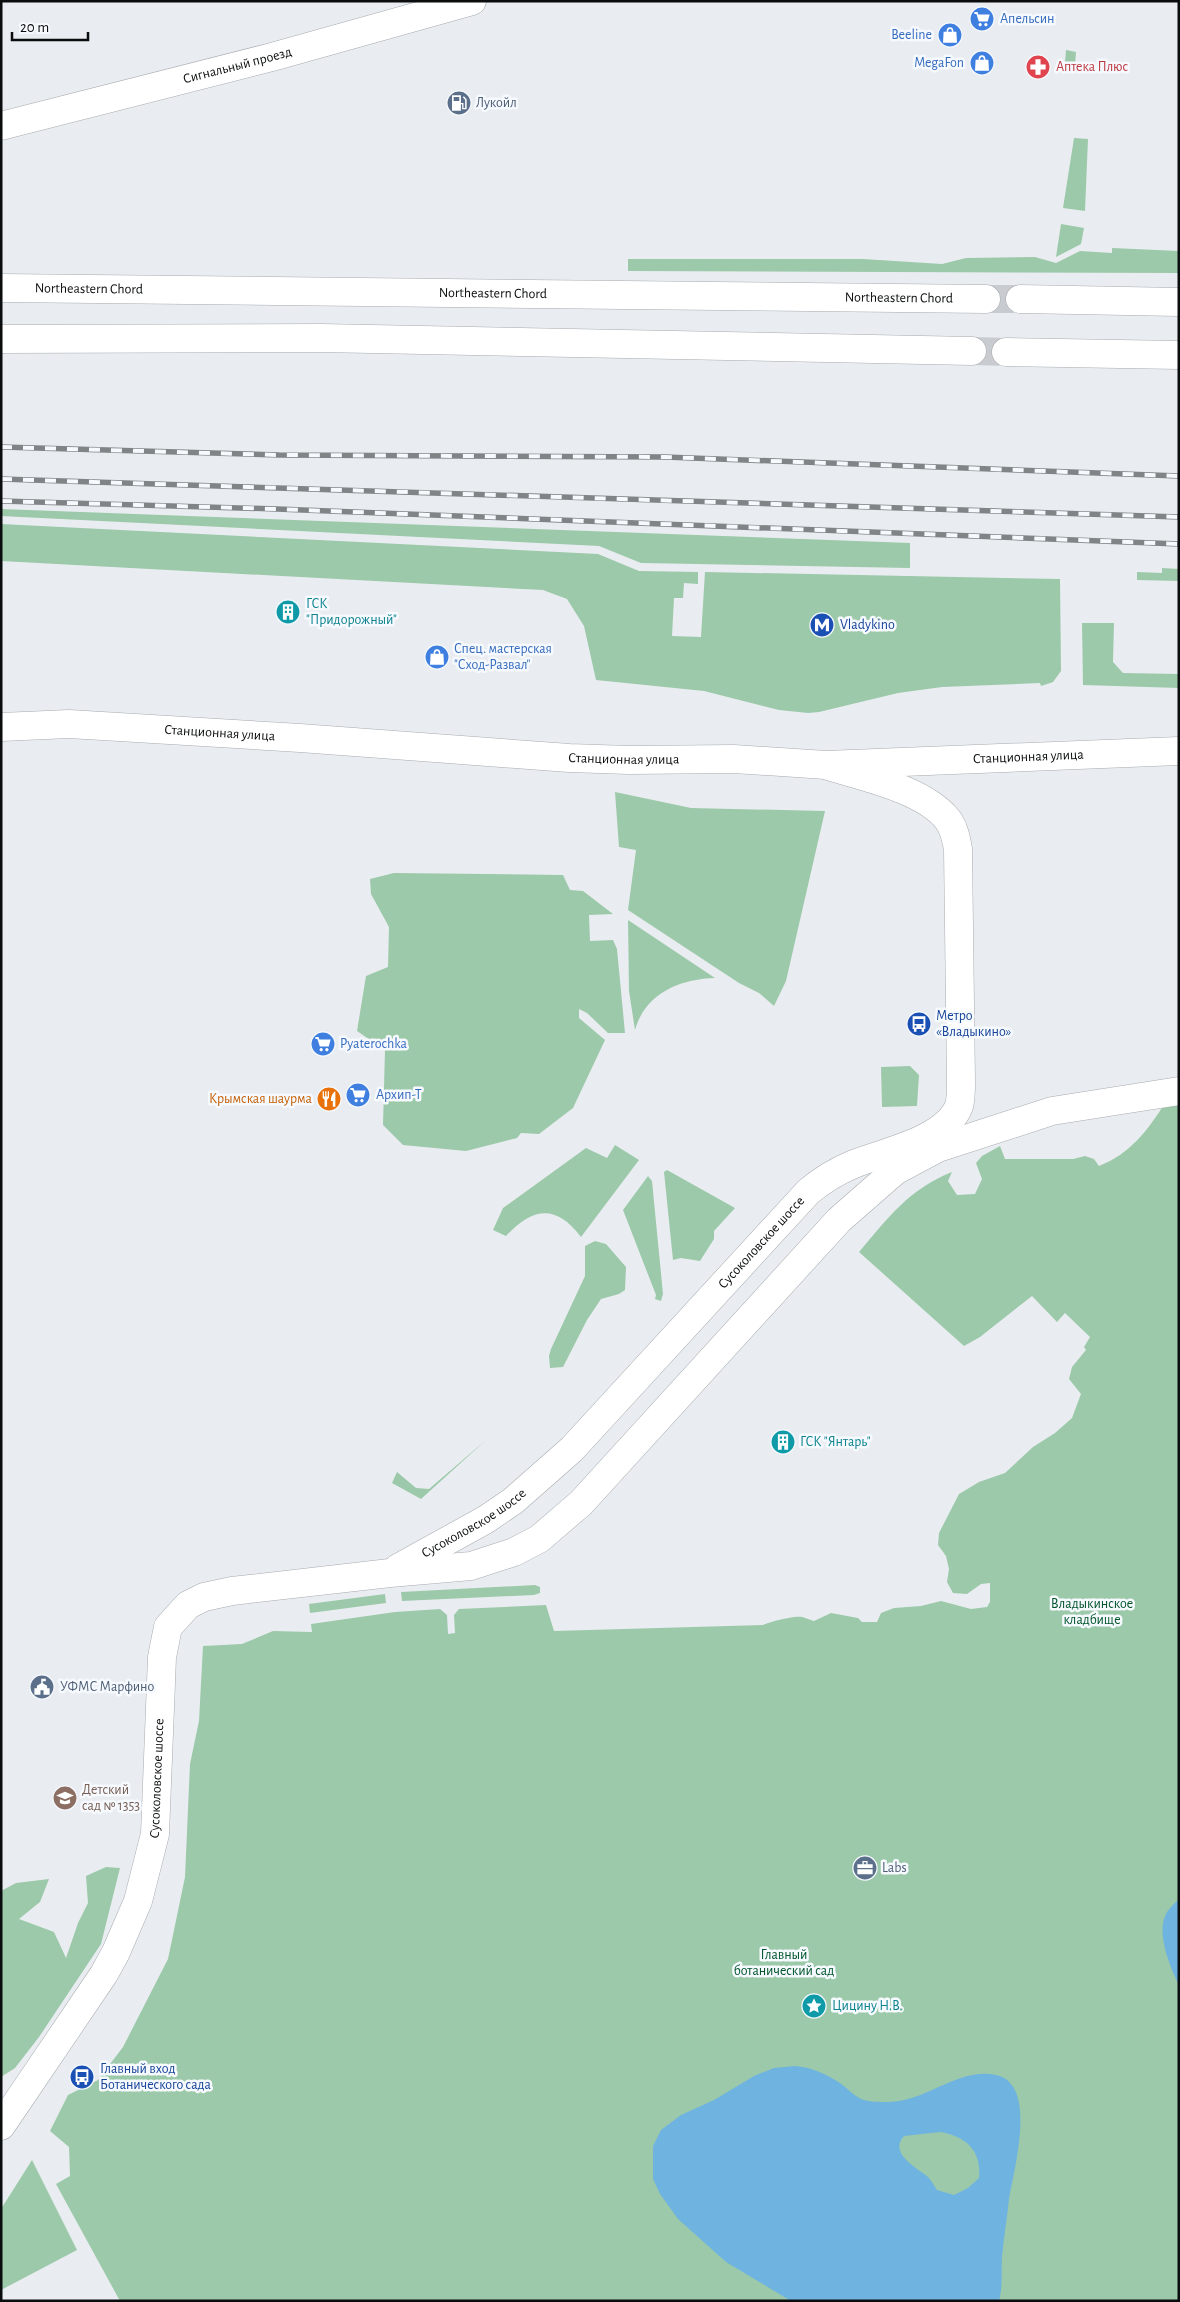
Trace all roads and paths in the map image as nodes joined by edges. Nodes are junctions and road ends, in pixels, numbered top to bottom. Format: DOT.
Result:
graph roads {
  1 [pos="472,1"];
  2 [pos="1,126"];
  3 [pos="1,288"];
  4 [pos="986,299"];
  5 [pos="1020,299"];
  6 [pos="1179,302"];
  7 [pos="1,338"];
  8 [pos="972,351"];
  9 [pos="1006,352"];
  10 [pos="1179,355"];
  11 [pos="1,710"];
  12 [pos="69,724"];
  13 [pos="1,727"];
  14 [pos="1179,751"];
  15 [pos="826,765"];
  16 [pos="961,1083"];
  17 [pos="1179,1091"];
  18 [pos="1014,1122"];
  19 [pos="808,1192"];
  20 [pos="839,1220"];
  21 [pos="390,1573"];
  22 [pos="1,2126"];
  1 -- 2 [label="main road, Сигнальный проезд"];
  3 -- 4 [label="main road, Northeastern Chord"];
  5 -- 6 [label="main road"];
  7 -- 8 [label="main road"];
  9 -- 10 [label="main road"];
  11 -- 12 [label="main road, Станционная улица"];
  12 -- 13 [label="main road, Станционная улица"];
  12 -- 15 [label="main road, Станционная улица"];
  14 -- 15 [label="main road, Станционная улица"];
  15 -- 16 [label="main road, Сусоколовское шоссе"];
  16 -- 18 [label="main road"];
  16 -- 19 [label="main road, Сусоколовское шоссе"];
  17 -- 18 [label="main road, Сусоколовское шоссе"];
  18 -- 20 [label="main road, Сусоколовское шоссе"];
  19 -- 20 [label="main road"];
  19 -- 21 [label="main road, Сусоколовское шоссе"];
  20 -- 21 [label="main road, Сусоколовское шоссе"];
  21 -- 22 [label="main road, Сусоколовское шоссе"];
}
